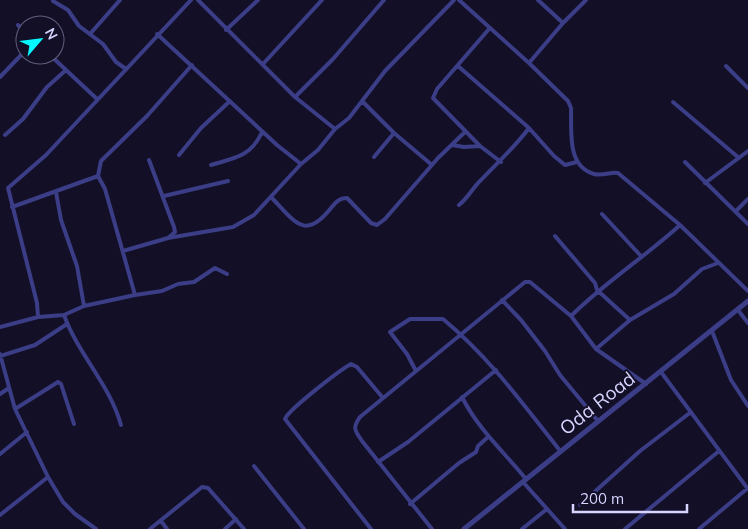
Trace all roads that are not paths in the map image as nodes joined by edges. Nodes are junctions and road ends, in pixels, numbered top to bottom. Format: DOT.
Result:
graph roads {
  1 [pos="120,0"];
  2 [pos="191,0"];
  3 [pos="198,0"];
  4 [pos="258,0"];
  5 [pos="322,0"];
  6 [pos="384,0"];
  7 [pos="454,0"];
  8 [pos="459,0"];
  9 [pos="538,0"];
  10 [pos="586,0"];
  11 [pos="53,1"];
  12 [pos="562,23"];
  13 [pos="489,29"];
  14 [pos="226,30"];
  15 [pos="90,34"];
  16 [pos="157,34"];
  17 [pos="15,61"];
  18 [pos="263,64"];
  19 [pos="529,64"];
  20 [pos="61,65"];
  21 [pos="192,65"];
  22 [pos="458,66"];
  23 [pos="726,66"];
  24 [pos="126,68"];
  25 [pos="66,70"];
  26 [pos="0,77"];
  27 [pos="748,88"];
  28 [pos="295,96"];
  29 [pos="97,99"];
  30 [pos="230,101"];
  31 [pos="362,101"];
  32 [pos="673,102"];
  33 [pos="529,128"];
  34 [pos="335,129"];
  35 [pos="465,132"];
  36 [pos="264,133"];
  37 [pos="394,133"];
  38 [pos="5,135"];
  39 [pos="452,145"];
  40 [pos="480,146"];
  41 [pos="748,151"];
  42 [pos="179,155"];
  43 [pos="374,157"];
  44 [pos="739,158"];
  45 [pos="149,160"];
  46 [pos="501,162"];
  47 [pos="577,162"];
  48 [pos="685,162"];
  49 [pos="301,164"];
  50 [pos="211,165"];
  51 [pos="432,165"];
  52 [pos="98,176"];
  53 [pos="228,181"];
  54 [pos="705,183"];
  55 [pos="56,192"];
  56 [pos="164,196"];
  57 [pos="272,198"];
  58 [pos="748,199"];
  59 [pos="459,205"];
  60 [pos="12,208"];
  61 [pos="736,211"];
  62 [pos="602,214"];
  63 [pos="748,224"];
  64 [pos="680,225"];
  65 [pos="556,236"];
  66 [pos="168,238"];
  67 [pos="123,251"];
  68 [pos="641,256"];
  69 [pos="718,263"];
  70 [pos="226,274"];
  71 [pos="597,290"];
  72 [pos="748,291"];
  73 [pos="135,295"];
  74 [pos="502,300"];
  75 [pos="748,301"];
  76 [pos="84,306"];
  77 [pos="738,310"];
  78 [pos="64,315"];
  79 [pos="571,316"];
  80 [pos="38,317"];
  81 [pos="630,320"];
  82 [pos="748,323"];
  83 [pos="67,324"];
  84 [pos="0,328"];
  85 [pos="712,331"];
  86 [pos="460,334"];
  87 [pos="596,349"];
  88 [pos="0,355"];
  89 [pos="496,370"];
  90 [pos="416,371"];
  91 [pos="661,372"];
  92 [pos="646,384"];
  93 [pos="9,388"];
  94 [pos="0,394"];
  95 [pos="462,396"];
  96 [pos="383,398"];
  97 [pos="748,406"];
  98 [pos="15,409"];
  99 [pos="691,412"];
  100 [pos="598,421"];
  101 [pos="74,424"];
  102 [pos="121,425"];
  103 [pos="27,432"];
  104 [pos="488,437"];
  105 [pos="719,451"];
  106 [pos="561,452"];
  107 [pos="0,454"];
  108 [pos="378,462"];
  109 [pos="254,466"];
  110 [pos="48,477"];
  111 [pos="525,481"];
  112 [pos="748,489"];
  113 [pos="410,504"];
  114 [pos="580,505"];
  115 [pos="547,509"];
  116 [pos="0,515"];
  117 [pos="236,519"];
  118 [pos="161,521"];
  119 [pos="96,529"];
  120 [pos="150,529"];
  121 [pos="167,529"];
  122 [pos="225,529"];
  123 [pos="244,529"];
  124 [pos="304,529"];
  125 [pos="371,529"];
  126 [pos="432,529"];
  127 [pos="464,529"];
  128 [pos="522,529"];
  129 [pos="565,529"];
  130 [pos="625,529"];
  131 [pos="699,529"];
  1 -- 15 [label="street"];
  2 -- 16 [label="street"];
  3 -- 14 [label="street"];
  4 -- 14 [label="street"];
  5 -- 18 [label="street"];
  6 -- 28 [label="street"];
  7 -- 31 [label="street"];
  8 -- 13 [label="street"];
  9 -- 12 [label="street"];
  10 -- 12 [label="street"];
  11 -- 15 [label="street"];
  12 -- 19 [label="street"];
  13 -- 19 [label="street"];
  13 -- 22 [label="street"];
  14 -- 18 [label="street"];
  15 -- 24 [label="street"];
  16 -- 21 [label="street"];
  16 -- 24 [label="street"];
  17 -- 26 [label="street"];
  18 -- 28 [label="street"];
  19 -- 47 [label="street"];
  20 -- 25 [label="street"];
  21 -- 30 [label="street"];
  21 -- 52 [label="street"];
  22 -- 33 [label="street"];
  22 -- 35 [label="street"];
  23 -- 27 [label="street"];
  24 -- 29 [label="street"];
  25 -- 29 [label="street"];
  25 -- 38 [label="street"];
  28 -- 34 [label="street"];
  29 -- 60 [label="street"];
  30 -- 36 [label="street"];
  30 -- 42 [label="street"];
  31 -- 34 [label="street"];
  31 -- 37 [label="street"];
  32 -- 44 [label="street"];
  33 -- 46 [label="street"];
  33 -- 47 [label="street"];
  34 -- 49 [label="street"];
  35 -- 39 [label="street"];
  35 -- 40 [label="street"];
  36 -- 49 [label="street"];
  36 -- 50 [label="street"];
  37 -- 43 [label="street"];
  37 -- 51 [label="street"];
  39 -- 40 [label="street"];
  39 -- 51 [label="street"];
  40 -- 46 [label="street"];
  41 -- 44 [label="street"];
  44 -- 54 [label="street"];
  45 -- 56 [label="street"];
  46 -- 59 [label="street"];
  47 -- 64 [label="street"];
  48 -- 54 [label="street"];
  49 -- 57 [label="street"];
  51 -- 57 [label="street"];
  52 -- 55 [label="street"];
  52 -- 67 [label="street"];
  53 -- 56 [label="street"];
  54 -- 61 [label="street"];
  55 -- 60 [label="street"];
  55 -- 76 [label="street"];
  56 -- 66 [label="street"];
  57 -- 66 [label="street"];
  58 -- 61 [label="street"];
  60 -- 80 [label="street"];
  61 -- 63 [label="street"];
  62 -- 68 [label="street"];
  64 -- 68 [label="street"];
  64 -- 69 [label="street"];
  65 -- 71 [label="street"];
  66 -- 67 [label="street"];
  67 -- 73 [label="street"];
  68 -- 71 [label="street"];
  69 -- 72 [label="street"];
  69 -- 81 [label="street"];
  70 -- 73 [label="street"];
  71 -- 79 [label="street"];
  71 -- 81 [label="street"];
  73 -- 76 [label="street"];
  74 -- 79 [label="street"];
  74 -- 86 [label="street"];
  74 -- 100 [label="street"];
  75 -- 77 [label="street, Oda Road"];
  76 -- 78 [label="street"];
  77 -- 82 [label="street"];
  77 -- 85 [label="street, Oda Road"];
  78 -- 80 [label="street"];
  78 -- 83 [label="street"];
  79 -- 87 [label="street"];
  80 -- 84 [label="street"];
  81 -- 87 [label="street"];
  83 -- 88 [label="street"];
  83 -- 102 [label="street"];
  85 -- 91 [label="street, Oda Road"];
  85 -- 97 [label="street"];
  86 -- 89 [label="street"];
  86 -- 90 [label="street"];
  86 -- 90 [label="street"];
  87 -- 92 [label="street"];
  88 -- 93 [label="street"];
  89 -- 95 [label="street"];
  89 -- 106 [label="street"];
  90 -- 96 [label="street"];
  91 -- 92 [label="street, Oda Road"];
  91 -- 99 [label="street"];
  92 -- 100 [label="street, Oda Road"];
  93 -- 94 [label="street"];
  93 -- 98 [label="street"];
  95 -- 104 [label="street"];
  95 -- 108 [label="street"];
  96 -- 108 [label="street"];
  96 -- 125 [label="street"];
  98 -- 101 [label="street"];
  98 -- 103 [label="street"];
  99 -- 105 [label="street"];
  99 -- 114 [label="street"];
  100 -- 106 [label="street, Oda Road"];
  103 -- 107 [label="street"];
  103 -- 110 [label="street"];
  104 -- 111 [label="street"];
  104 -- 113 [label="street"];
  105 -- 112 [label="street"];
  105 -- 130 [label="street"];
  106 -- 111 [label="street, Oda Road"];
  108 -- 113 [label="street"];
  109 -- 124 [label="street"];
  110 -- 116 [label="street"];
  110 -- 119 [label="street"];
  111 -- 115 [label="street"];
  111 -- 127 [label="street, Oda Road"];
  112 -- 131 [label="street"];
  113 -- 126 [label="street"];
  115 -- 128 [label="street"];
  115 -- 129 [label="street"];
  117 -- 118 [label="street"];
  117 -- 122 [label="street"];
  117 -- 123 [label="street"];
  118 -- 120 [label="street"];
  118 -- 121 [label="street"];
}
